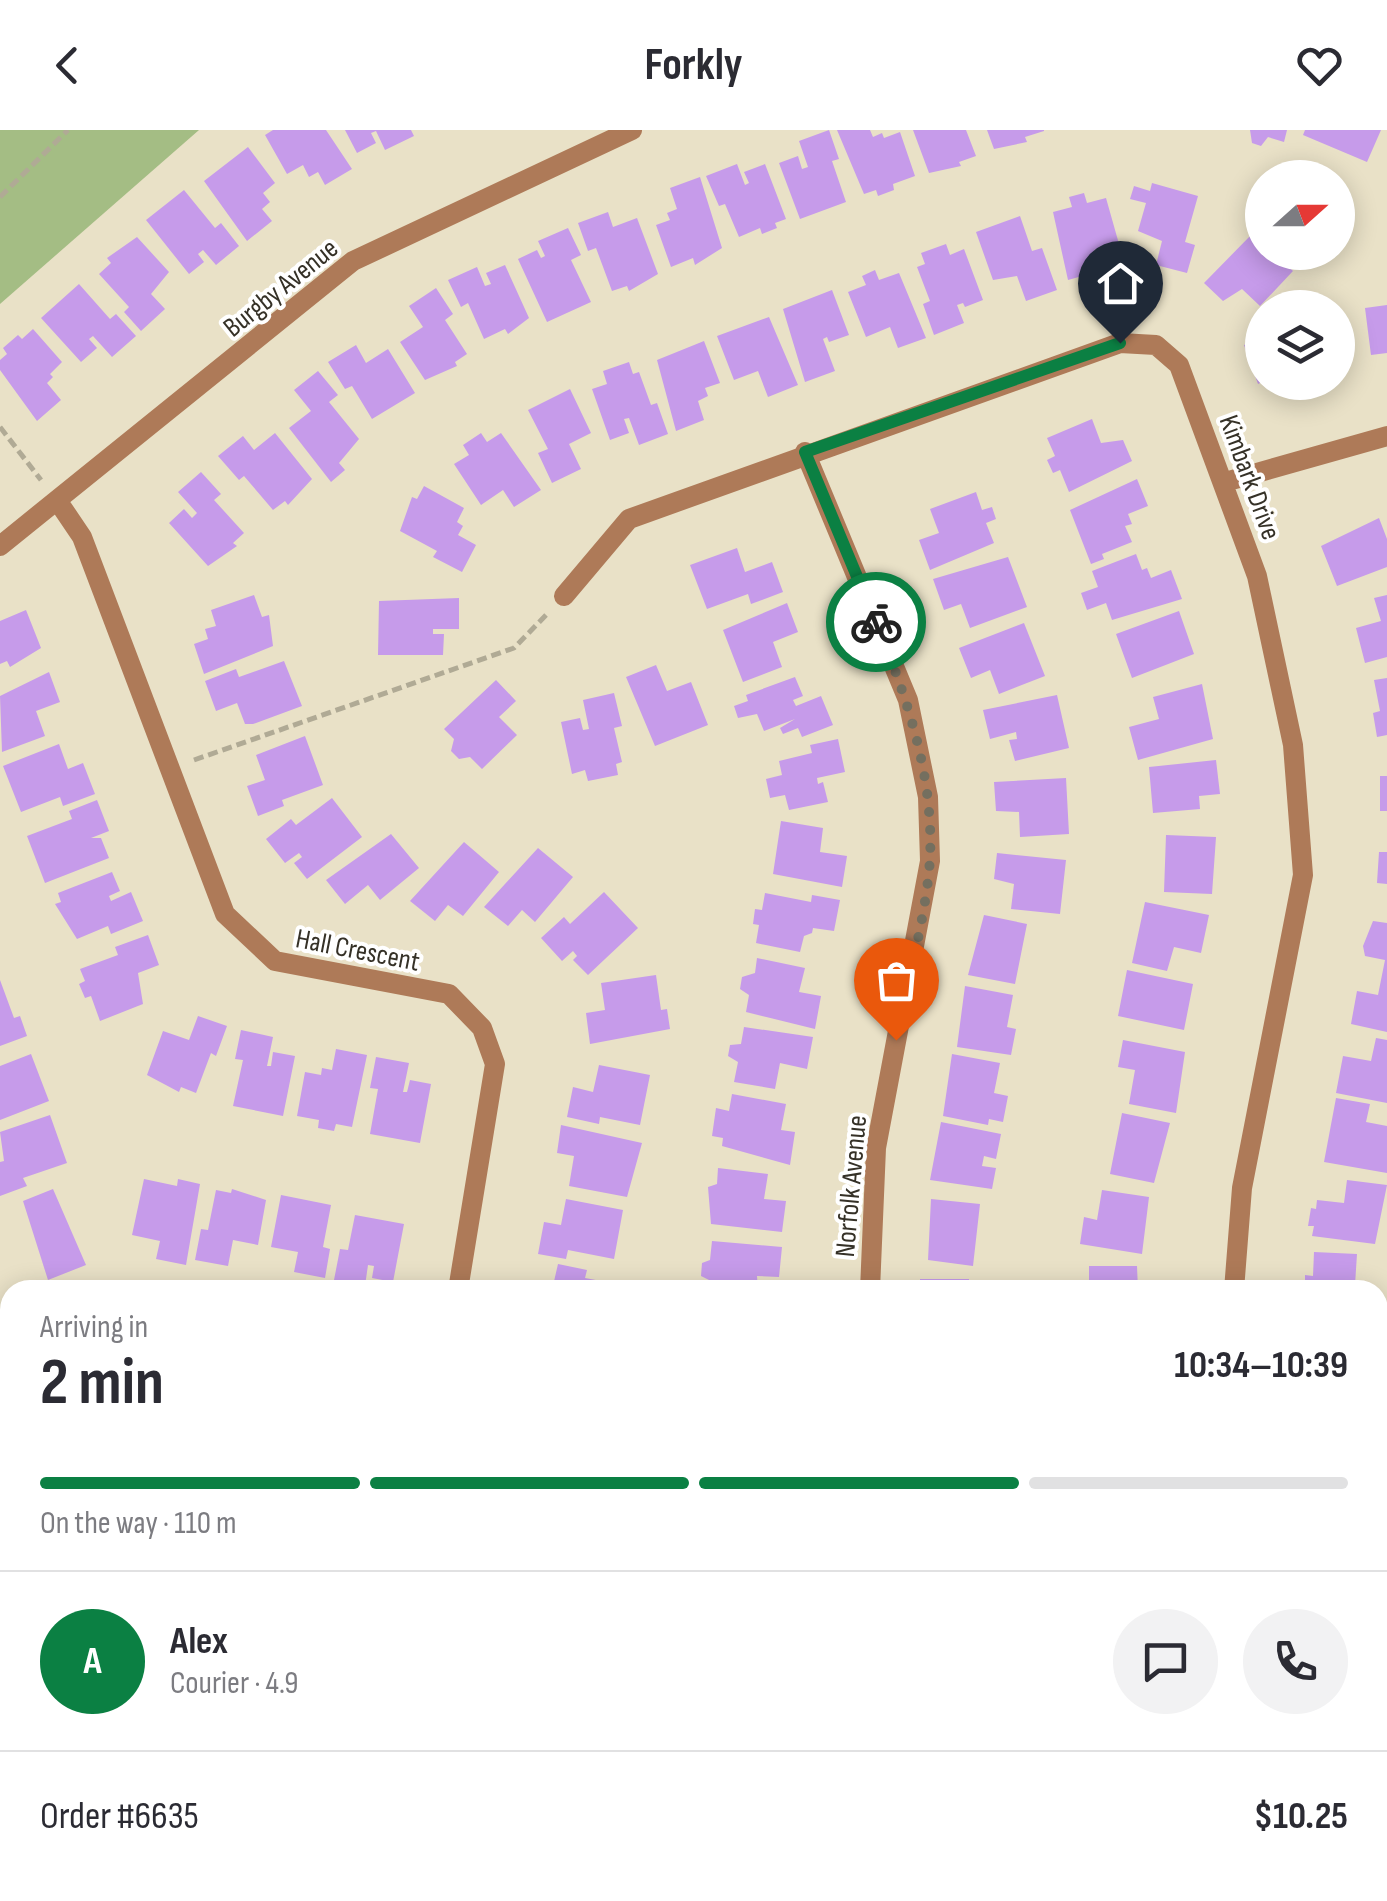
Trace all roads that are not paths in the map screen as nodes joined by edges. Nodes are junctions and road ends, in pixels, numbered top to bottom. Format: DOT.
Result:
graph roads {
  1 [pos="632,130"];
  2 [pos="1387,436"];
  3 [pos="805,452"];
  4 [pos="1226,482"];
  5 [pos="59,503"];
  6 [pos="0,546"];
  7 [pos="564,596"];
  8 [pos="460,1280"];
  9 [pos="870,1280"];
  10 [pos="1235,1280"];
  1 -- 5 [label="street, Burgby Avenue"];
  2 -- 4 [label="street"];
  3 -- 4 [label="street, Kimbark Drive"];
  3 -- 7 [label="street, Kimbark Drive"];
  3 -- 9 [label="street, Norfolk Avenue"];
  4 -- 10 [label="street, Kimbark Drive"];
  5 -- 6 [label="street, Burgby Avenue"];
  5 -- 8 [label="street, Hall Crescent"];
}
